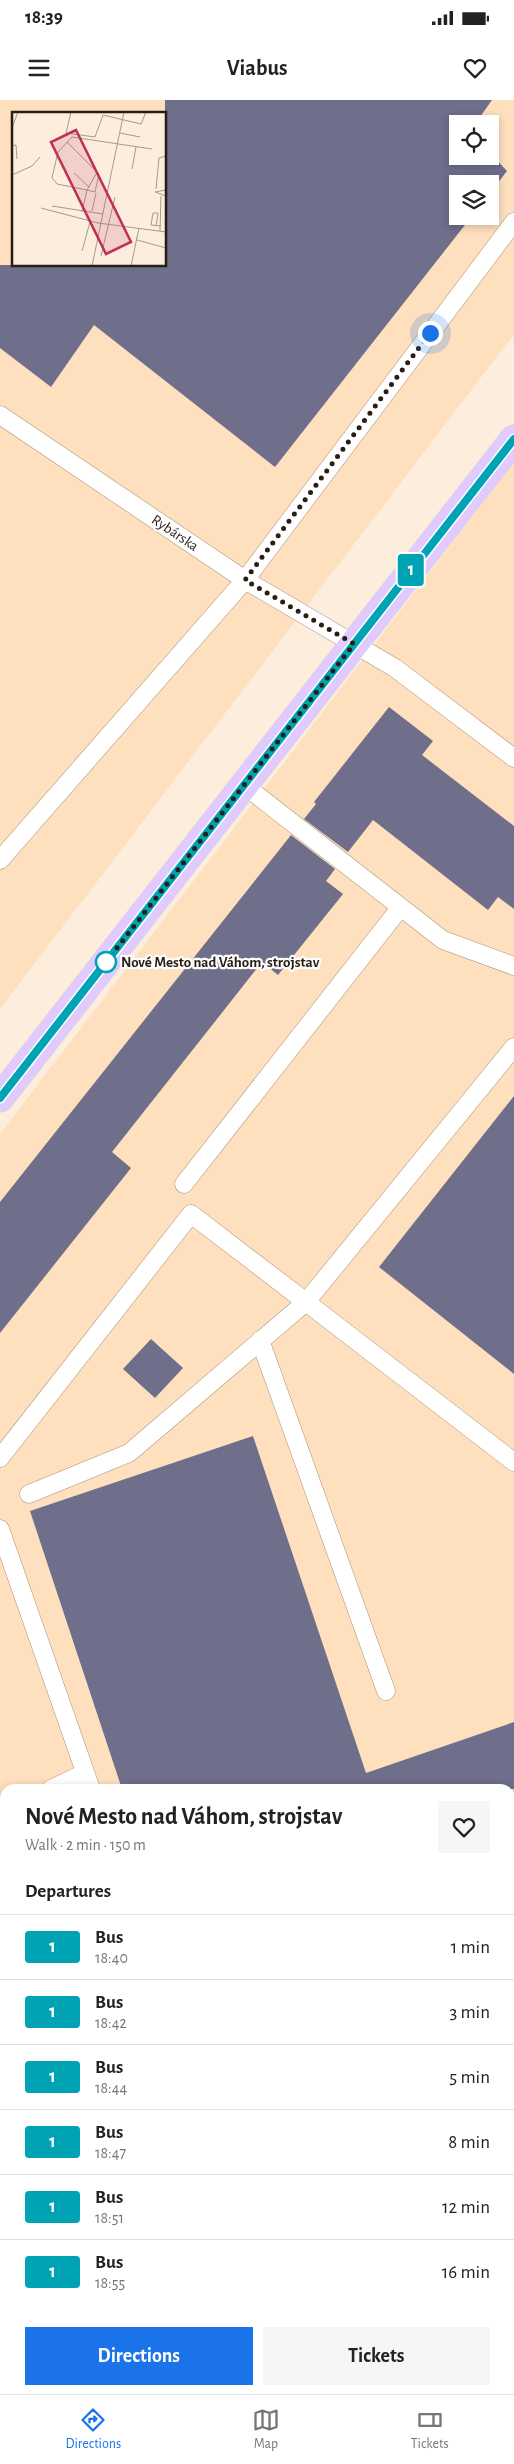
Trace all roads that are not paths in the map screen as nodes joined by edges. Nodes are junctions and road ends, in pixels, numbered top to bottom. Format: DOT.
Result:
graph roads {
  1 [pos="514,222"];
  2 [pos="0,415"];
  3 [pos="514,439"];
  4 [pos="245,580"];
  5 [pos="354,644"];
  6 [pos="513,754"];
  7 [pos="244,785"];
  8 [pos="0,860"];
  9 [pos="400,908"];
  10 [pos="514,966"];
  11 [pos="514,1047"];
  12 [pos="0,1098"];
  13 [pos="184,1184"];
  14 [pos="306,1302"];
  15 [pos="260,1340"];
  16 [pos="0,1458"];
  17 [pos="514,1462"];
  18 [pos="29,1494"];
  19 [pos="0,1529"];
  20 [pos="386,1691"];
  21 [pos="88,1781"];
  22 [pos="74,1784"];
  1 -- 4 [label="lane"];
  2 -- 4 [label="lane, Rybárska"];
  3 -- 5 [label="main road"];
  4 -- 5 [label="lane, Rybárska"];
  4 -- 8 [label="lane"];
  5 -- 6 [label="lane, Rybárska"];
  5 -- 7 [label="main road"];
  7 -- 9 [label="lane"];
  7 -- 12 [label="main road"];
  9 -- 10 [label="lane"];
  9 -- 13 [label="lane"];
  11 -- 14 [label="lane"];
  14 -- 15 [label="lane"];
  14 -- 16 [label="lane"];
  14 -- 17 [label="lane"];
  15 -- 18 [label="lane"];
  15 -- 20 [label="lane"];
  19 -- 21 [label="lane"];
  21 -- 22 [label="lane"];
}
